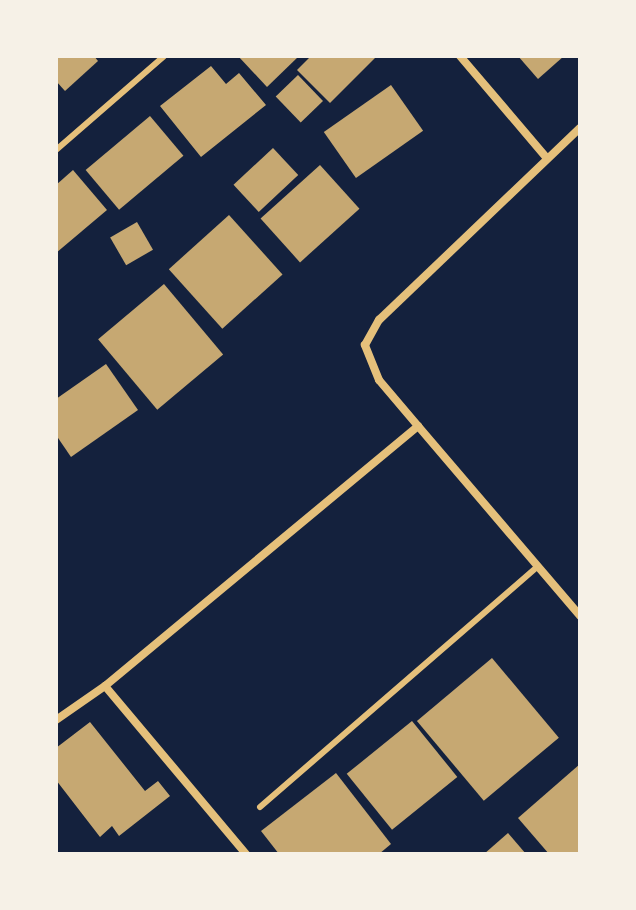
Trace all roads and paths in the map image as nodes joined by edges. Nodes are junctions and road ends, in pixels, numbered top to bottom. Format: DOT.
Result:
graph roads {
  1 [pos="164,56"];
  2 [pos="460,56"];
  3 [pos="580,128"];
  4 [pos="56,150"];
  5 [pos="546,157"];
  6 [pos="418,426"];
  7 [pos="538,566"];
  8 [pos="580,616"];
  9 [pos="105,686"];
  10 [pos="56,720"];
  11 [pos="260,807"];
  12 [pos="246,854"];
  1 -- 4 [label="lane"];
  2 -- 5 [label="street"];
  3 -- 5 [label="street"];
  5 -- 6 [label="street"];
  6 -- 7 [label="street"];
  6 -- 9 [label="street"];
  7 -- 8 [label="street"];
  7 -- 11 [label="lane"];
  9 -- 10 [label="street"];
  9 -- 12 [label="street"];
}
